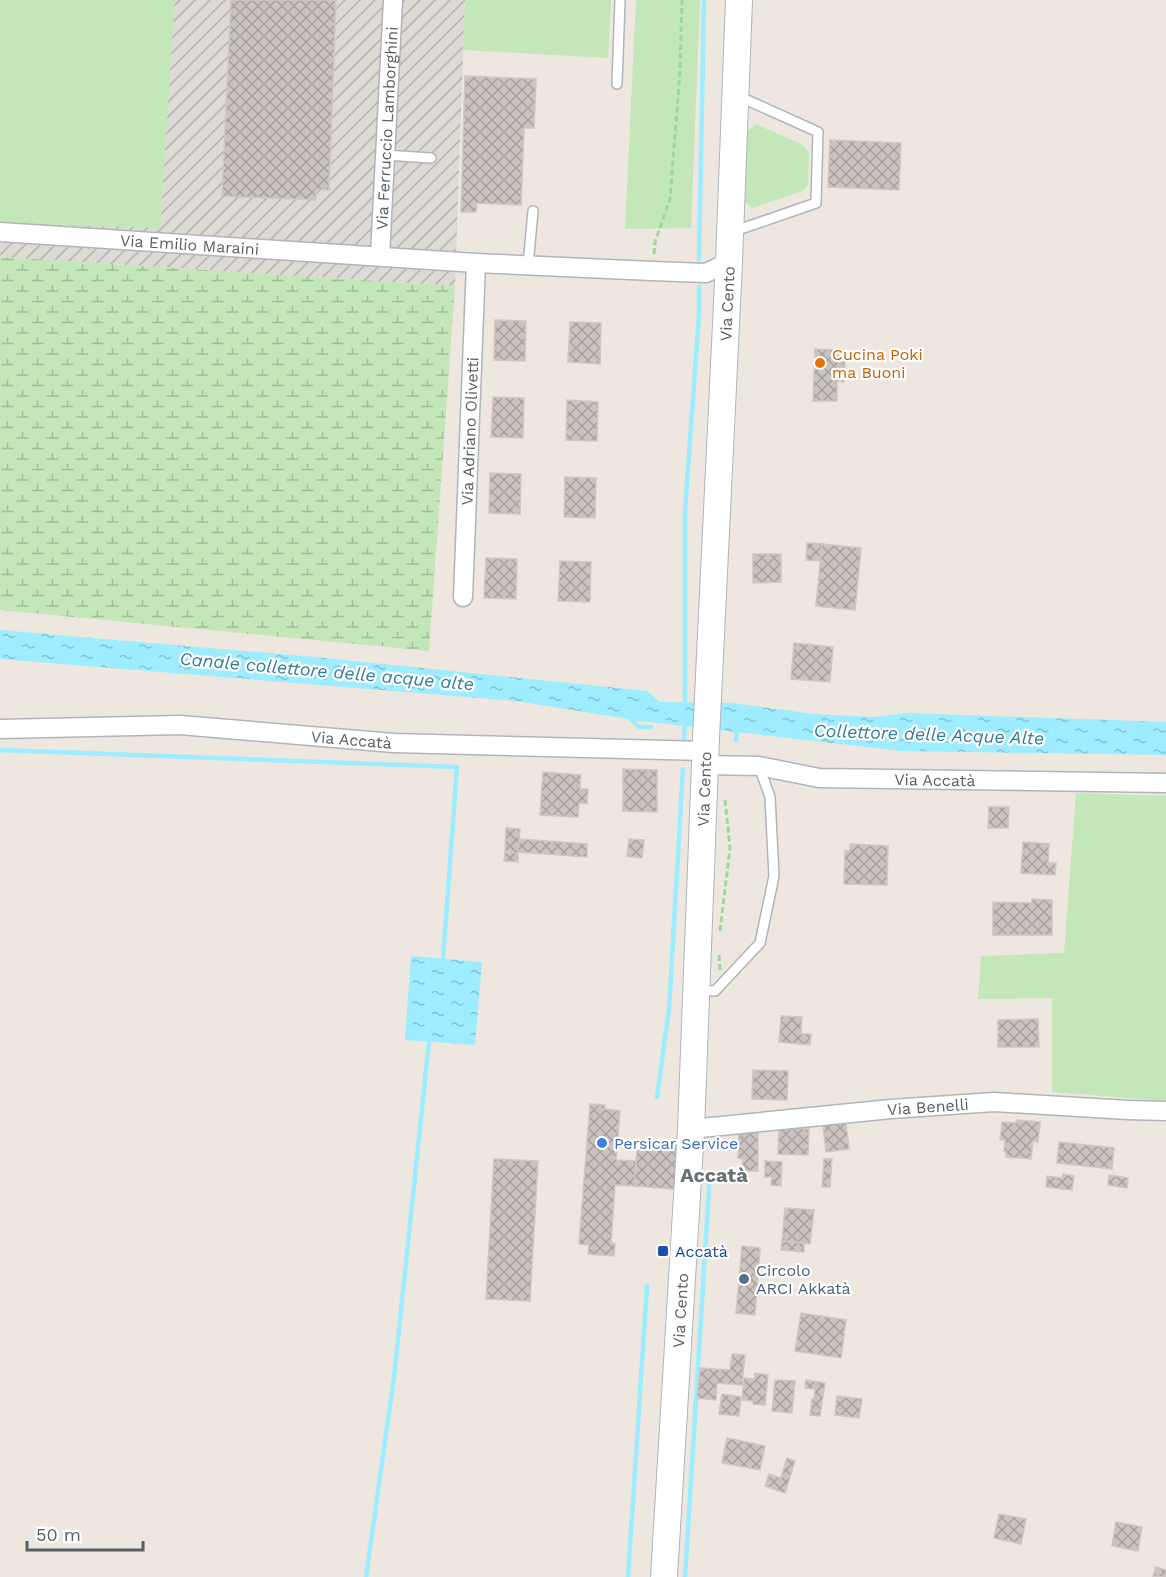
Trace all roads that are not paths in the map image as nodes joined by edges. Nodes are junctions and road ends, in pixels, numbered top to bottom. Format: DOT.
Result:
graph roads {
  1 [pos="393,0"];
  2 [pos="620,0"];
  3 [pos="740,0"];
  4 [pos="617,84"];
  5 [pos="735,94"];
  6 [pos="385,155"];
  7 [pos="431,158"];
  8 [pos="533,211"];
  9 [pos="0,232"];
  10 [pos="730,233"];
  11 [pos="380,256"];
  12 [pos="729,262"];
  13 [pos="476,263"];
  14 [pos="528,266"];
  15 [pos="463,597"];
  16 [pos="0,729"];
  17 [pos="706,751"];
  18 [pos="759,766"];
  19 [pos="1166,783"];
  20 [pos="697,990"];
  21 [pos="1166,1111"];
  22 [pos="691,1129"];
  23 [pos="664,1577"];
  1 -- 6 [label="street, Via Ferruccio Lamborghini"];
  2 -- 4 [label="lane"];
  3 -- 5 [label="main road, Via Cento"];
  5 -- 10 [label="main road, Via Cento"];
  5 -- 10 [label="lane"];
  6 -- 7 [label="lane"];
  6 -- 11 [label="street, Via Ferruccio Lamborghini"];
  8 -- 14 [label="lane"];
  9 -- 11 [label="street, Via Emilio Maraini"];
  10 -- 12 [label="main road, Via Cento"];
  11 -- 13 [label="street, Via Emilio Maraini"];
  12 -- 14 [label="street, Via Emilio Maraini"];
  12 -- 17 [label="main road, Via Cento"];
  13 -- 14 [label="street, Via Emilio Maraini"];
  13 -- 15 [label="street, Via Adriano Olivetti"];
  16 -- 17 [label="street, Via Accatà"];
  17 -- 18 [label="street, Via Accatà"];
  17 -- 20 [label="main road, Via Cento"];
  18 -- 19 [label="street, Via Accatà"];
  18 -- 20 [label="lane"];
  20 -- 22 [label="main road, Via Cento"];
  21 -- 22 [label="street, Via Benelli"];
  22 -- 23 [label="main road, Via Cento"];
}
